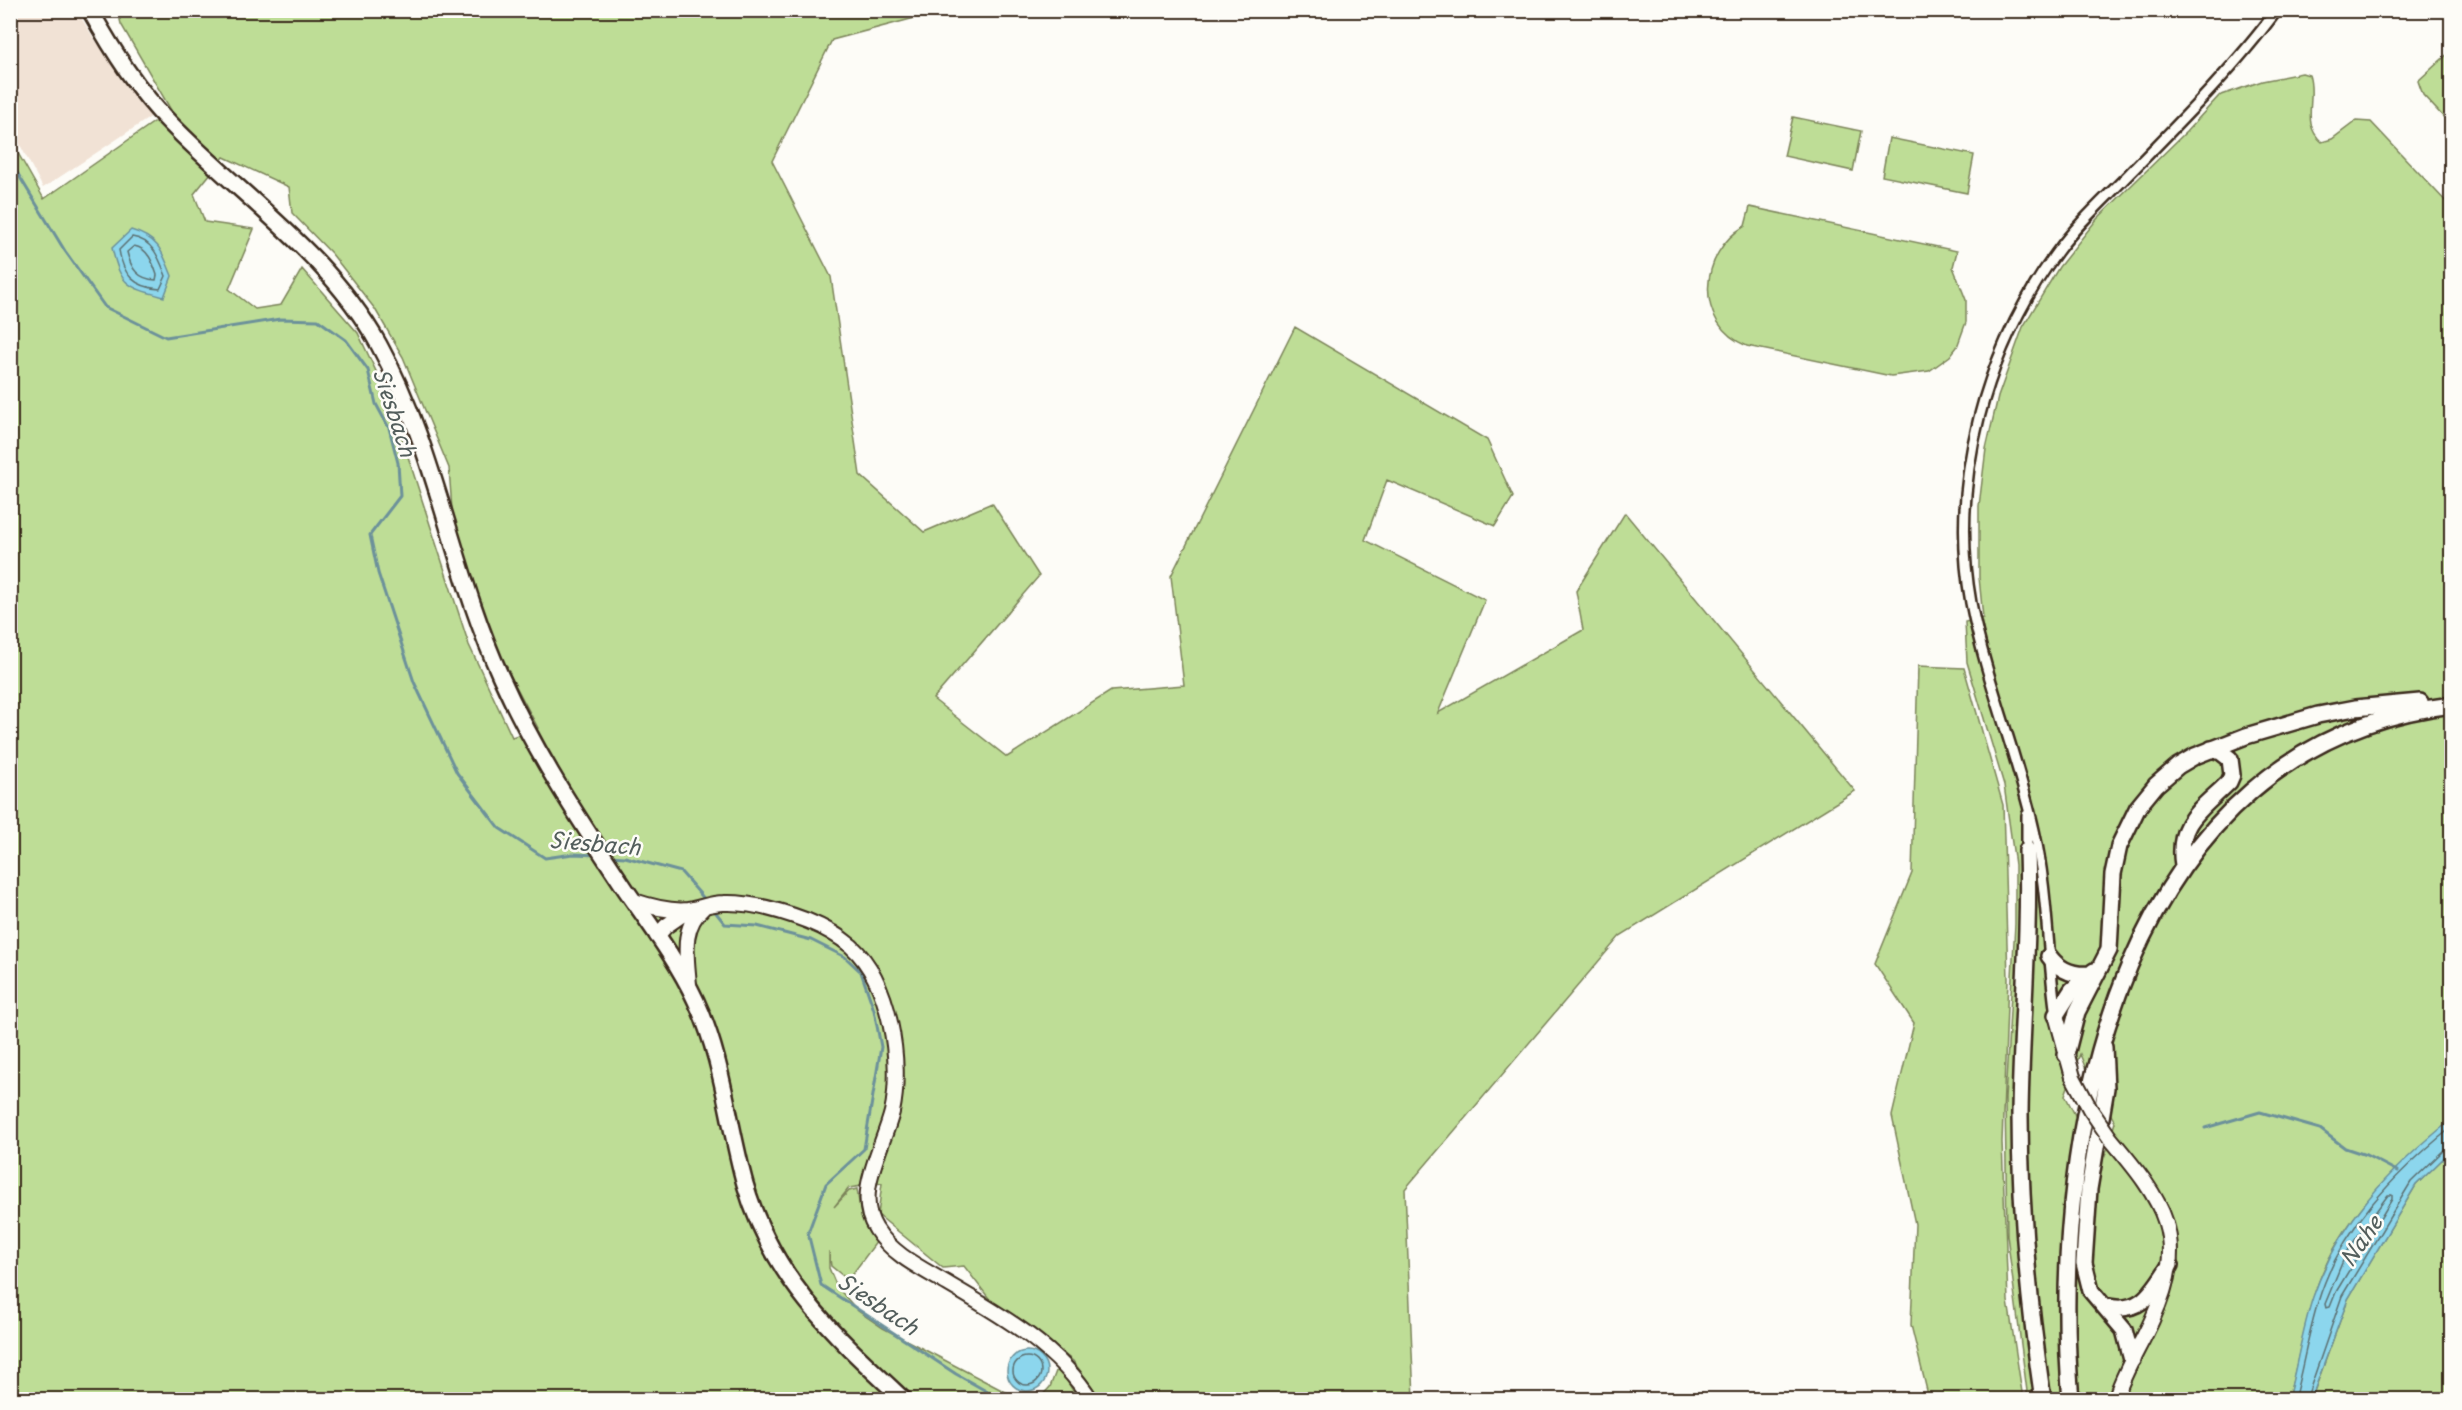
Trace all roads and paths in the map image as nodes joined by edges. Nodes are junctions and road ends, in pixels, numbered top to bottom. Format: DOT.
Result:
graph roads {
  1 [pos="90,10"];
  2 [pos="2277,10"];
  3 [pos="2451,703"];
  4 [pos="2211,749"];
  5 [pos="2026,798"];
  6 [pos="2027,850"];
  7 [pos="2183,866"];
  8 [pos="634,902"];
  9 [pos="704,907"];
  10 [pos="689,910"];
  11 [pos="689,926"];
  12 [pos="657,936"];
  13 [pos="2049,956"];
  14 [pos="2096,970"];
  15 [pos="689,986"];
  16 [pos="2056,1015"];
  17 [pos="2103,1038"];
  18 [pos="2066,1055"];
  19 [pos="2170,1265"];
  20 [pos="2104,1306"];
  21 [pos="2132,1359"];
  22 [pos="904,1400"];
  23 [pos="1091,1400"];
  24 [pos="2043,1400"];
  25 [pos="2071,1400"];
  26 [pos="2115,1400"];
  1 -- 8 [label="main road"];
  2 -- 5 [label="street"];
  3 -- 4 [label="main road"];
  3 -- 7 [label="main road"];
  4 -- 7 [label="main road"];
  4 -- 14 [label="main road"];
  5 -- 6 [label="street"];
  5 -- 13 [label="street"];
  6 -- 24 [label="main road"];
  7 -- 17 [label="main road"];
  8 -- 10 [label="street"];
  8 -- 12 [label="main road"];
  9 -- 10 [label="street"];
  9 -- 11 [label="street"];
  9 -- 23 [label="street"];
  10 -- 12 [label="street"];
  11 -- 12 [label="street"];
  11 -- 15 [label="street"];
  12 -- 15 [label="main road"];
  13 -- 14 [label="main road"];
  13 -- 16 [label="street"];
  14 -- 16 [label="main road"];
  14 -- 18 [label="main road"];
  15 -- 22 [label="main road"];
  16 -- 18 [label="street"];
  17 -- 20 [label="main road"];
  17 -- 25 [label="main road"];
  18 -- 19 [label="street, bridge"];
  19 -- 20 [label="main road"];
  19 -- 21 [label="street"];
  20 -- 21 [label="main road"];
  21 -- 26 [label="street"];
}
